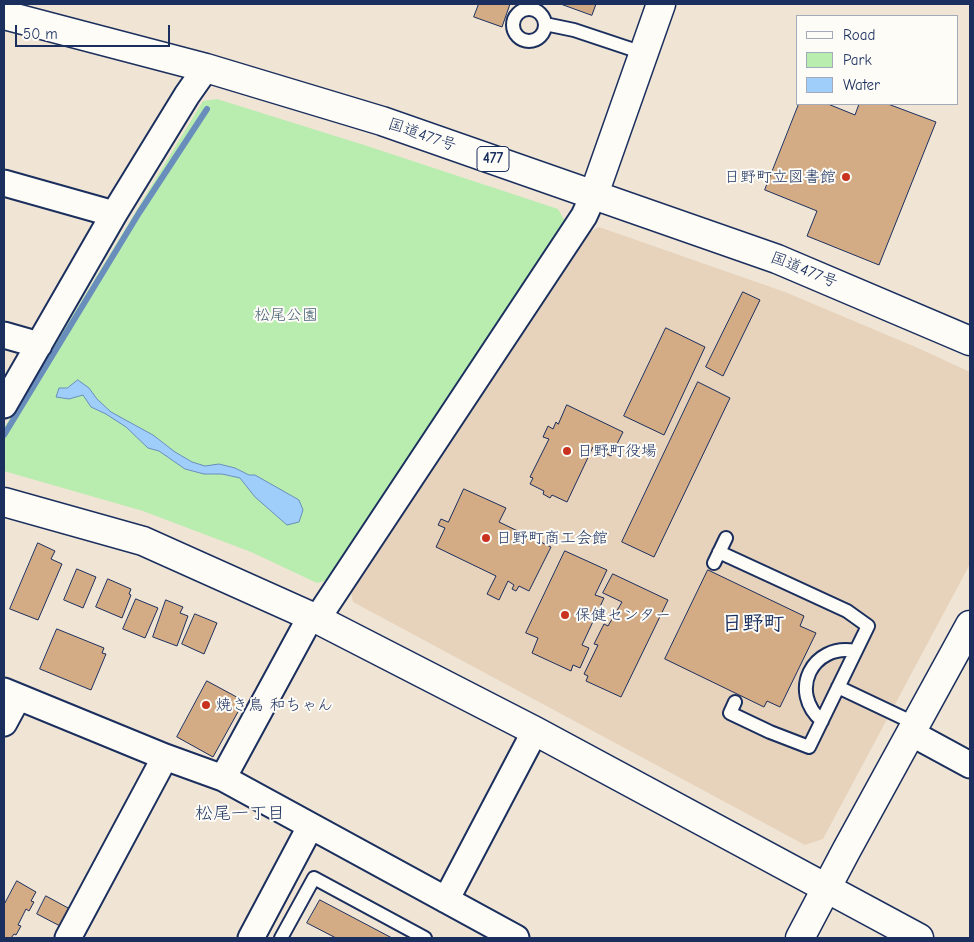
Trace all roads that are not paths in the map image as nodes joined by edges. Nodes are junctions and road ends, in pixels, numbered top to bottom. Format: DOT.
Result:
graph roads {
  1 [pos="661,4"];
  2 [pos="4,15"];
  3 [pos="545,24"];
  4 [pos="643,53"];
  5 [pos="206,68"];
  6 [pos="4,183"];
  7 [pos="594,194"];
  8 [pos="114,214"];
  9 [pos="4,335"];
  10 [pos="970,341"];
  11 [pos="39,345"];
  12 [pos="4,405"];
  13 [pos="4,502"];
  14 [pos="726,538"];
  15 [pos="314,617"];
  16 [pos="970,625"];
  17 [pos="855,651"];
  18 [pos="838,687"];
  19 [pos="11,694"];
  20 [pos="735,702"];
  21 [pos="822,720"];
  22 [pos="4,723"];
  23 [pos="913,729"];
  24 [pos="535,732"];
  25 [pos="165,757"];
  26 [pos="970,765"];
  27 [pos="223,778"];
  28 [pos="310,827"];
  29 [pos="827,888"];
  30 [pos="446,900"];
  31 [pos="68,938"];
  32 [pos="251,938"];
  33 [pos="281,938"];
  34 [pos="425,938"];
  35 [pos="516,938"];
  36 [pos="800,938"];
  37 [pos="919,938"];
  1 -- 4 [label="main road"];
  2 -- 5 [label="main road, 国道477号 / 477"];
  3 -- 4 [label="lane"];
  4 -- 7 [label="main road"];
  5 -- 7 [label="main road, 国道477号 / 477"];
  5 -- 8 [label="street"];
  6 -- 8 [label="street"];
  7 -- 10 [label="main road, 国道477号 / 477"];
  7 -- 15 [label="street"];
  8 -- 11 [label="street"];
  9 -- 11 [label="street"];
  11 -- 12 [label="street"];
  13 -- 15 [label="main road"];
  14 -- 17 [label="lane"];
  15 -- 24 [label="main road"];
  15 -- 27 [label="street"];
  16 -- 23 [label="main road"];
  17 -- 18 [label="lane"];
  17 -- 21 [label="lane"];
  18 -- 21 [label="lane"];
  18 -- 23 [label="lane"];
  19 -- 22 [label="street"];
  19 -- 25 [label="street"];
  20 -- 21 [label="lane"];
  23 -- 26 [label="street"];
  23 -- 29 [label="main road"];
  24 -- 29 [label="main road"];
  24 -- 30 [label="street"];
  25 -- 27 [label="street"];
  25 -- 31 [label="street"];
  27 -- 28 [label="street"];
  28 -- 30 [label="street"];
  28 -- 32 [label="street"];
  29 -- 36 [label="main road"];
  29 -- 37 [label="main road"];
  30 -- 35 [label="street"];
  33 -- 34 [label="lane"];
}
